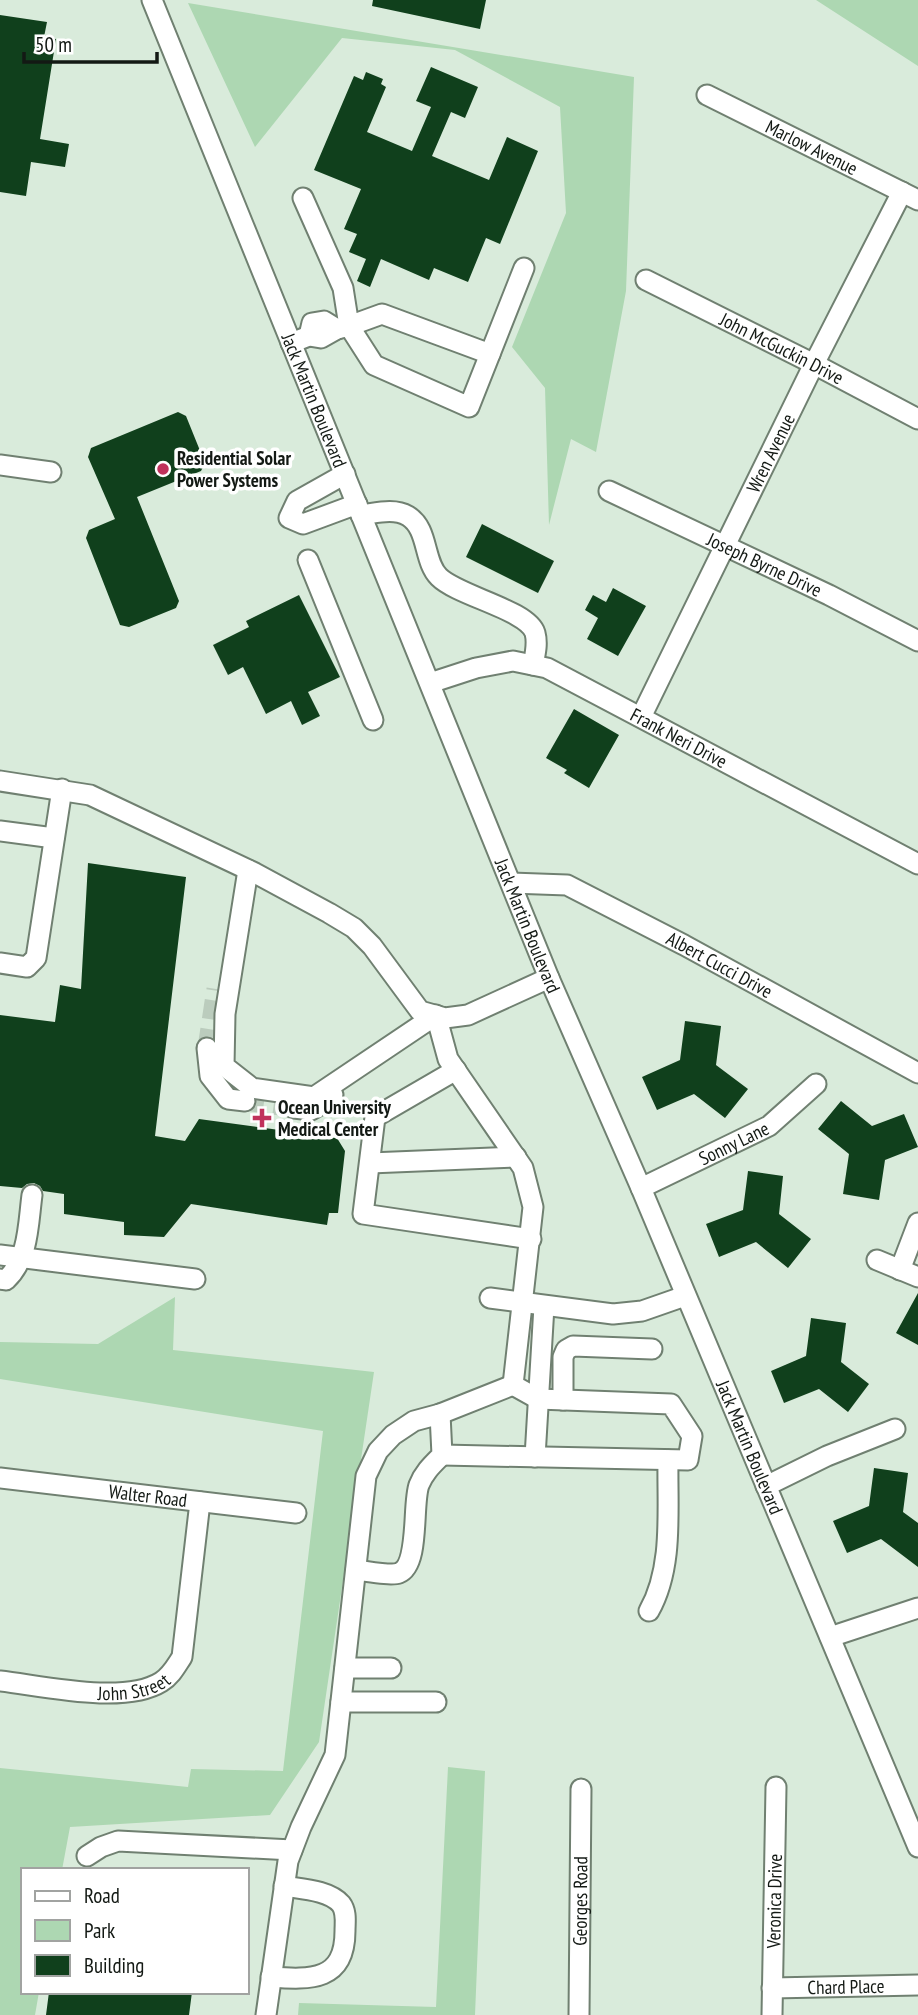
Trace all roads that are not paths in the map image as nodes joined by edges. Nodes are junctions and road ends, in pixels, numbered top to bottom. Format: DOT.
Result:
graph roads {
  1 [pos="152,0"];
  2 [pos="707,95"];
  3 [pos="910,196"];
  4 [pos="303,198"];
  5 [pos="524,268"];
  6 [pos="646,280"];
  7 [pos="343,327"];
  8 [pos="300,340"];
  9 [pos="490,354"];
  10 [pos="814,364"];
  11 [pos="918,419"];
  12 [pos="0,465"];
  13 [pos="51,472"];
  14 [pos="345,474"];
  15 [pos="609,491"];
  16 [pos="359,509"];
  17 [pos="725,546"];
  18 [pos="309,560"];
  19 [pos="918,641"];
  20 [pos="533,665"];
  21 [pos="430,684"];
  22 [pos="641,717"];
  23 [pos="373,720"];
  24 [pos="0,781"];
  25 [pos="62,789"];
  26 [pos="0,831"];
  27 [pos="54,838"];
  28 [pos="918,864"];
  29 [pos="248,870"];
  30 [pos="511,883"];
  31 [pos="240,921"];
  32 [pos="0,963"];
  33 [pos="550,978"];
  34 [pos="216,989"];
  35 [pos="436,1015"];
  36 [pos="207,1048"];
  37 [pos="456,1070"];
  38 [pos="918,1073"];
  39 [pos="337,1081"];
  40 [pos="816,1084"];
  41 [pos="245,1101"];
  42 [pos="294,1108"];
  43 [pos="516,1157"];
  44 [pos="369,1163"];
  45 [pos="641,1188"];
  46 [pos="32,1195"];
  47 [pos="918,1223"];
  48 [pos="531,1239"];
  49 [pos="0,1255"];
  50 [pos="23,1258"];
  51 [pos="877,1260"];
  52 [pos="909,1273"];
  53 [pos="0,1279"];
  54 [pos="195,1279"];
  55 [pos="685,1296"];
  56 [pos="490,1298"];
  57 [pos="523,1303"];
  58 [pos="544,1306"];
  59 [pos="652,1349"];
  60 [pos="513,1385"];
  61 [pos="538,1399"];
  62 [pos="564,1399"];
  63 [pos="440,1414"];
  64 [pos="895,1429"];
  65 [pos="442,1455"];
  66 [pos="535,1457"];
  67 [pos="668,1460"];
  68 [pos="0,1478"];
  69 [pos="766,1486"];
  70 [pos="200,1502"];
  71 [pos="296,1513"];
  72 [pos="356,1570"];
  73 [pos="918,1608"];
  74 [pos="649,1611"];
  75 [pos="830,1637"];
  76 [pos="345,1668"];
  77 [pos="391,1668"];
  78 [pos="0,1681"];
  79 [pos="341,1702"];
  80 [pos="436,1702"];
  81 [pos="776,1787"];
  82 [pos="581,1789"];
  83 [pos="918,1847"];
  84 [pos="292,1850"];
  85 [pos="87,1856"];
  86 [pos="284,1886"];
  87 [pos="271,1977"];
  88 [pos="918,1985"];
  89 [pos="772,1988"];
  90 [pos="266,2015"];
  91 [pos="579,2015"];
  92 [pos="772,2015"];
  1 -- 8 [label="street, Jack Martin Boulevard"];
  2 -- 3 [label="street, Marlow Avenue"];
  3 -- 10 [label="street, Wren Avenue"];
  4 -- 7 [label="street"];
  5 -- 9 [label="street"];
  6 -- 10 [label="street, John McGuckin Drive"];
  7 -- 8 [label="street"];
  7 -- 9 [label="street"];
  7 -- 9 [label="street"];
  8 -- 14 [label="street, Jack Martin Boulevard"];
  10 -- 11 [label="street, John McGuckin Drive"];
  10 -- 17 [label="street, Wren Avenue"];
  12 -- 13 [label="street"];
  14 -- 16 [label="street, Jack Martin Boulevard"];
  14 -- 16 [label="street"];
  15 -- 17 [label="street, Joseph Byrne Drive"];
  16 -- 20 [label="street"];
  16 -- 21 [label="street, Jack Martin Boulevard"];
  17 -- 19 [label="street, Joseph Byrne Drive"];
  17 -- 22 [label="street, Wren Avenue"];
  18 -- 23 [label="street"];
  20 -- 21 [label="street, Frank Neri Drive"];
  20 -- 22 [label="street, Frank Neri Drive"];
  21 -- 30 [label="street, Jack Martin Boulevard"];
  22 -- 28 [label="street, Frank Neri Drive"];
  24 -- 25 [label="street"];
  25 -- 27 [label="street"];
  25 -- 29 [label="street"];
  26 -- 27 [label="street"];
  27 -- 32 [label="street"];
  29 -- 31 [label="street"];
  29 -- 35 [label="street"];
  30 -- 33 [label="street, Jack Martin Boulevard"];
  30 -- 38 [label="street, Albert Cucci Drive"];
  31 -- 34 [label="street"];
  31 -- 39 [label="street"];
  33 -- 35 [label="street"];
  33 -- 45 [label="street, Jack Martin Boulevard"];
  35 -- 37 [label="street"];
  35 -- 39 [label="street"];
  36 -- 41 [label="street"];
  37 -- 43 [label="street"];
  37 -- 44 [label="street"];
  39 -- 42 [label="street"];
  40 -- 45 [label="street, Sonny Lane"];
  43 -- 44 [label="street"];
  43 -- 48 [label="street"];
  44 -- 48 [label="street"];
  45 -- 55 [label="street, Jack Martin Boulevard"];
  46 -- 50 [label="street"];
  47 -- 52 [label="street"];
  48 -- 57 [label="street"];
  49 -- 50 [label="street"];
  50 -- 53 [label="street"];
  50 -- 54 [label="street"];
  51 -- 52 [label="street"];
  55 -- 58 [label="street"];
  55 -- 69 [label="street, Jack Martin Boulevard"];
  56 -- 57 [label="street"];
  57 -- 58 [label="street"];
  57 -- 60 [label="street"];
  58 -- 61 [label="street"];
  59 -- 62 [label="street"];
  60 -- 61 [label="street"];
  60 -- 63 [label="street"];
  61 -- 62 [label="street"];
  61 -- 66 [label="street"];
  62 -- 67 [label="street"];
  63 -- 65 [label="street"];
  63 -- 72 [label="street"];
  64 -- 69 [label="street"];
  65 -- 66 [label="street"];
  65 -- 72 [label="street"];
  66 -- 67 [label="street"];
  67 -- 74 [label="street"];
  68 -- 70 [label="street, Walter Road"];
  69 -- 75 [label="street, Jack Martin Boulevard"];
  70 -- 71 [label="street, Walter Road"];
  70 -- 78 [label="street, John Street"];
  72 -- 76 [label="street"];
  73 -- 75 [label="street"];
  75 -- 83 [label="street, Jack Martin Boulevard"];
  76 -- 77 [label="street"];
  76 -- 79 [label="street"];
  79 -- 80 [label="street"];
  79 -- 84 [label="street"];
  81 -- 89 [label="street, Veronica Drive"];
  82 -- 91 [label="street, Georges Road"];
  84 -- 85 [label="street"];
  84 -- 86 [label="street"];
  86 -- 87 [label="street"];
  86 -- 87 [label="street"];
  87 -- 90 [label="street"];
  88 -- 89 [label="street, Chard Place"];
  89 -- 92 [label="street, Veronica Drive"];
}
